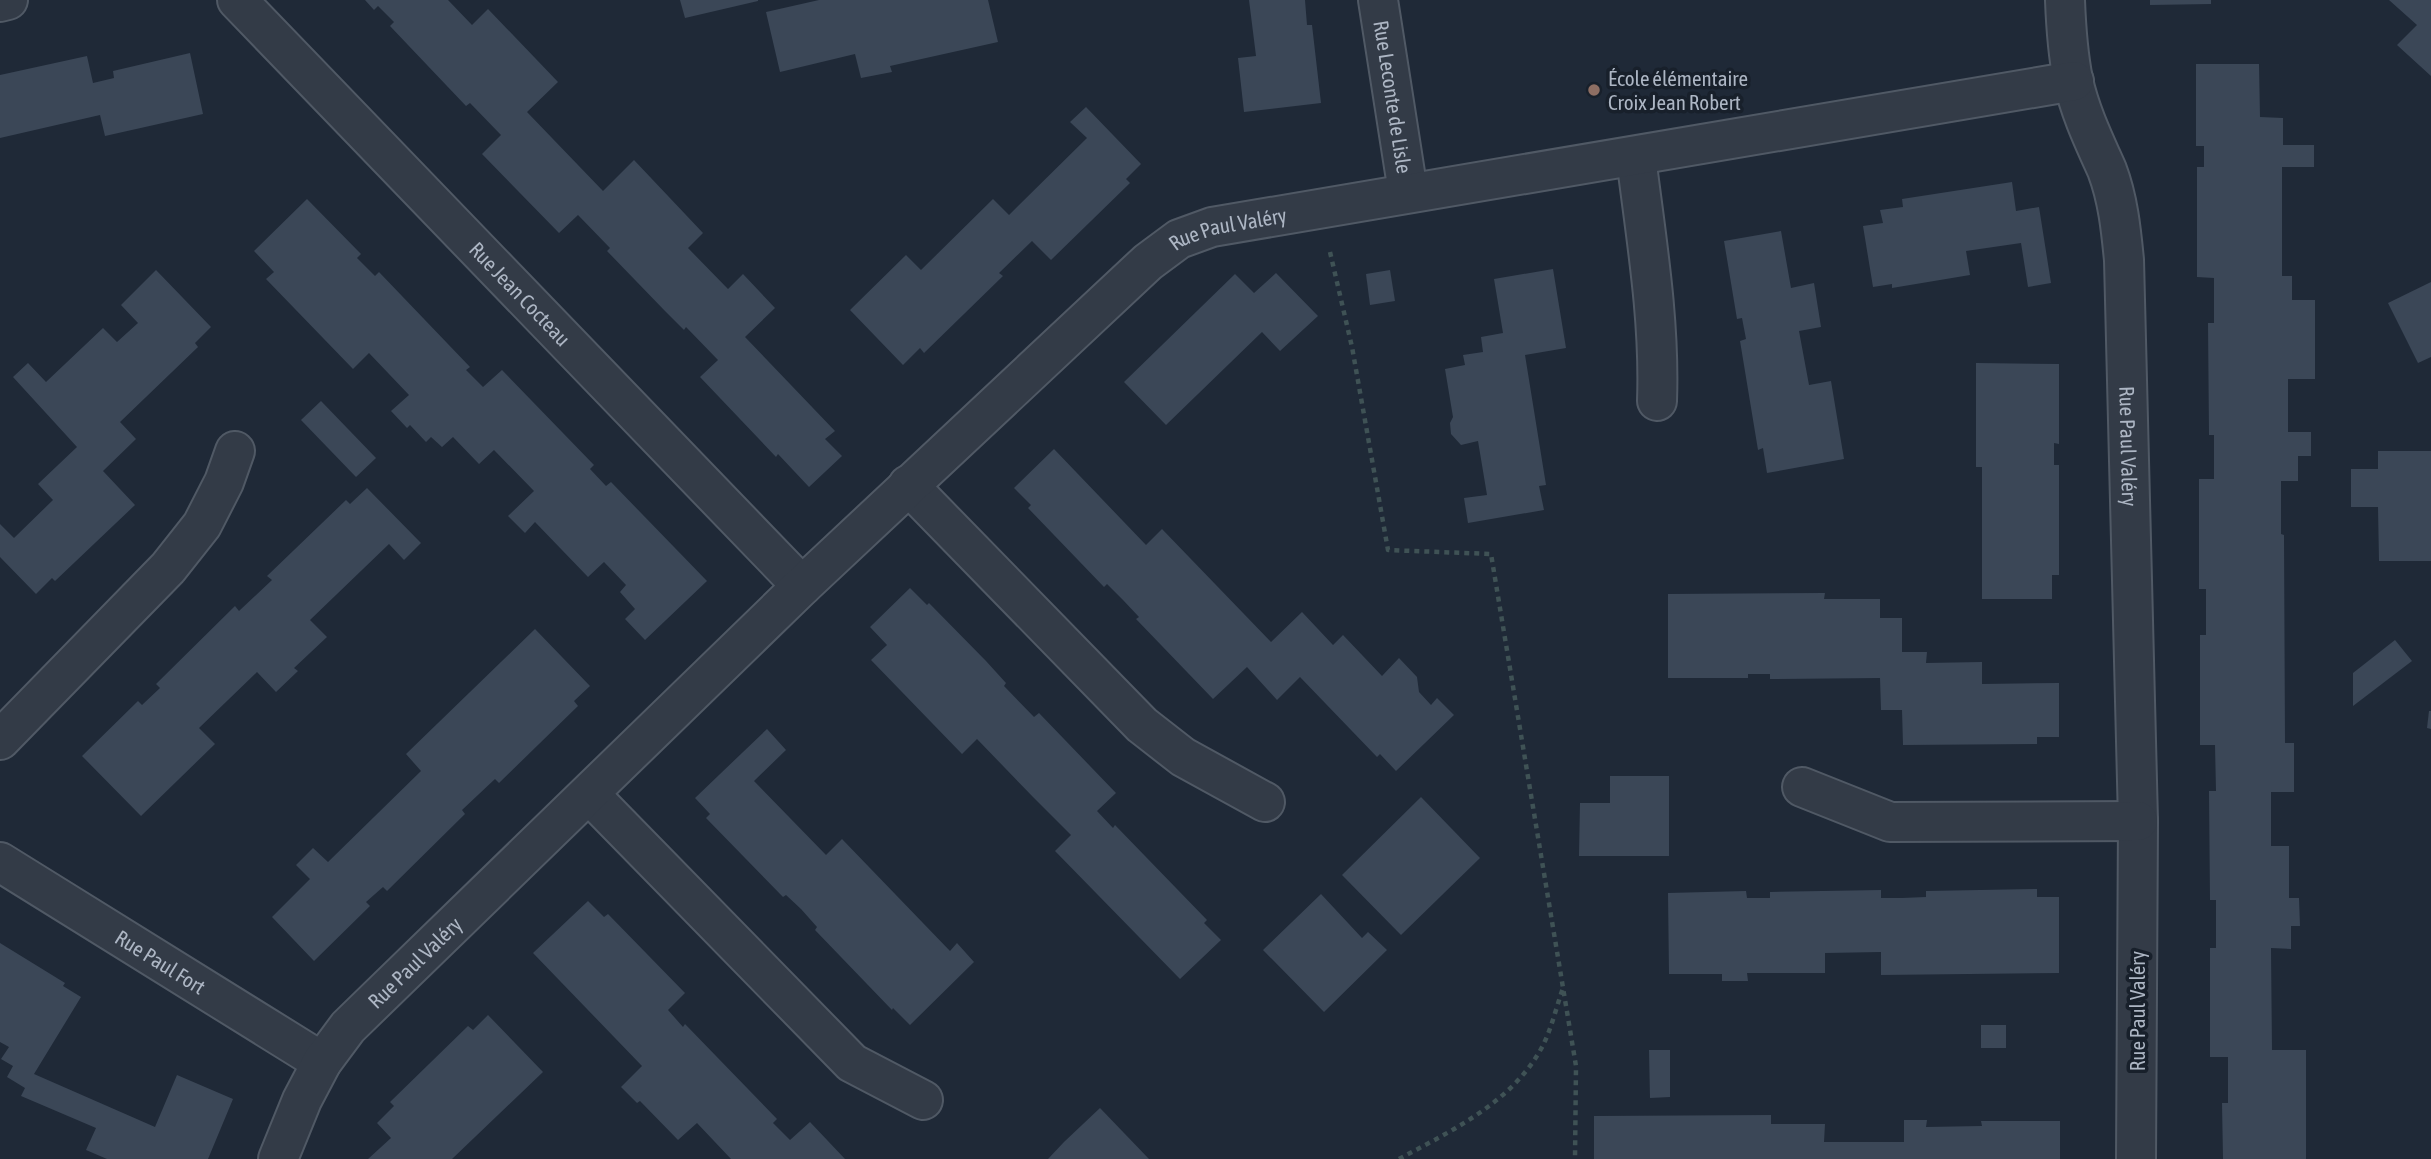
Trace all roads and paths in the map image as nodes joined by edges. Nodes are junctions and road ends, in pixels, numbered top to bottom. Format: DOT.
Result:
graph roads {
  1 [pos="8,0"];
  2 [pos="237,0"];
  3 [pos="1378,0"];
  4 [pos="2065,0"];
  5 [pos="0,2"];
  6 [pos="2074,82"];
  7 [pos="1636,157"];
  8 [pos="1408,192"];
  9 [pos="1319,207"];
  10 [pos="1657,401"];
  11 [pos="236,451"];
  12 [pos="908,485"];
  13 [pos="802,586"];
  14 [pos="0,740"];
  15 [pos="1802,787"];
  16 [pos="589,793"];
  17 [pos="1265,802"];
  18 [pos="2138,821"];
  19 [pos="0,863"];
  20 [pos="1563,988"];
  21 [pos="322,1062"];
  22 [pos="923,1100"];
  23 [pos="278,1159"];
  24 [pos="1399,1159"];
  25 [pos="1575,1159"];
  26 [pos="2136,1159"];
  1 -- 5 [label="street"];
  2 -- 13 [label="street, Rue Jean Cocteau"];
  3 -- 8 [label="street, Rue Leconte de Lisle"];
  4 -- 6 [label="street, Rue Paul Valéry"];
  6 -- 7 [label="street, Rue Paul Valéry"];
  6 -- 18 [label="street, Rue Paul Valéry"];
  7 -- 8 [label="street, Rue Paul Valéry"];
  7 -- 10 [label="street"];
  8 -- 9 [label="street, Rue Paul Valéry"];
  9 -- 12 [label="street, Rue Paul Valéry"];
  9 -- 20 [label="path"];
  11 -- 14 [label="street"];
  12 -- 13 [label="street, Rue Paul Valéry"];
  12 -- 17 [label="street"];
  13 -- 16 [label="street, Rue Paul Valéry"];
  15 -- 18 [label="street"];
  16 -- 21 [label="street, Rue Paul Valéry"];
  16 -- 22 [label="street"];
  18 -- 26 [label="street, Rue Paul Valéry"];
  19 -- 21 [label="street, Rue Paul Fort"];
  20 -- 24 [label="path"];
  20 -- 25 [label="path"];
  21 -- 23 [label="street, Rue Paul Valéry"];
}
